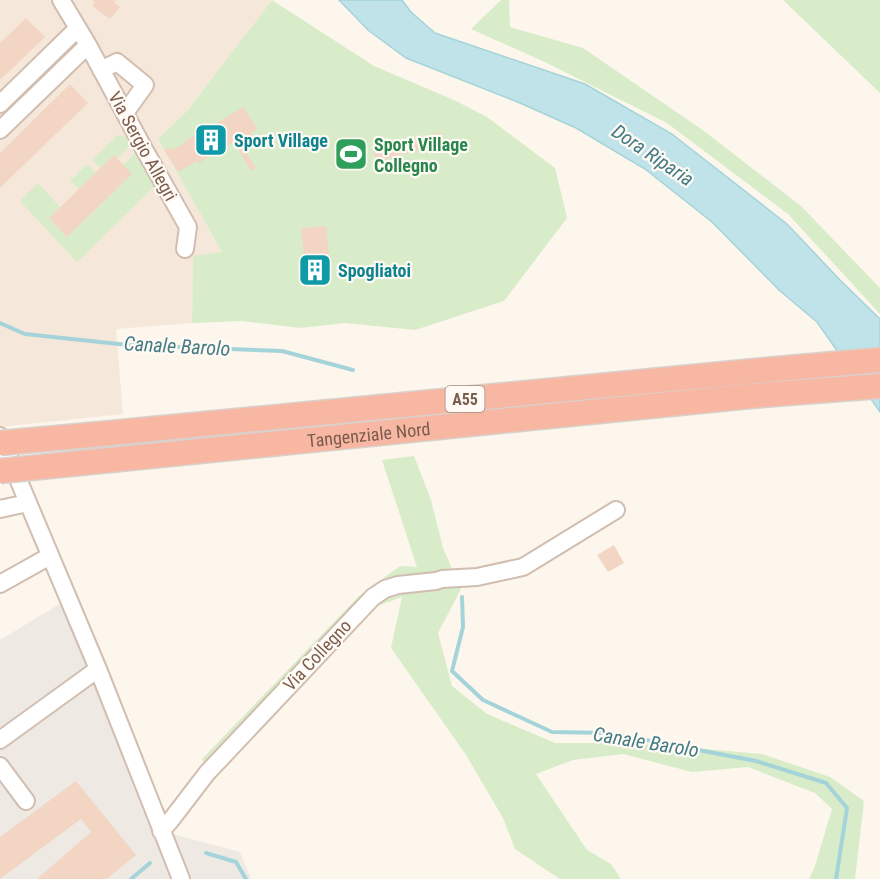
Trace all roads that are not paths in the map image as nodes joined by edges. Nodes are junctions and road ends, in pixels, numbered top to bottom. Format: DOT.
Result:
graph roads {
  1 [pos="61,0"];
  2 [pos="78,28"];
  3 [pos="88,45"];
  4 [pos="101,70"];
  5 [pos="0,104"];
  6 [pos="125,113"];
  7 [pos="0,130"];
  8 [pos="185,249"];
  9 [pos="880,360"];
  10 [pos="880,386"];
  11 [pos="0,436"];
  12 [pos="0,443"];
  13 [pos="0,471"];
  14 [pos="28,503"];
  15 [pos="0,509"];
  16 [pos="616,510"];
  17 [pos="50,556"];
  18 [pos="0,584"];
  19 [pos="98,669"];
  20 [pos="0,740"];
  21 [pos="0,766"];
  22 [pos="26,801"];
  23 [pos="161,831"];
  24 [pos="181,879"];
  1 -- 2 [label="street, Via Sergio Allegri"];
  2 -- 3 [label="street, Via Sergio Allegri"];
  2 -- 5 [label="street"];
  3 -- 4 [label="street, Via Sergio Allegri"];
  3 -- 7 [label="street"];
  4 -- 6 [label="street, Via Sergio Allegri"];
  4 -- 6 [label="street"];
  6 -- 8 [label="street, Via Sergio Allegri"];
  9 -- 12 [label="highway, Tangenziale Nord / A55, bridge"];
  10 -- 13 [label="highway, Tangenziale Nord / A55, bridge"];
  11 -- 14 [label="street"];
  14 -- 15 [label="street"];
  14 -- 17 [label="street"];
  16 -- 23 [label="street, Via Collegno"];
  17 -- 18 [label="street"];
  17 -- 19 [label="street"];
  19 -- 20 [label="street"];
  19 -- 23 [label="street"];
  21 -- 22 [label="street"];
  23 -- 24 [label="street"];
}
